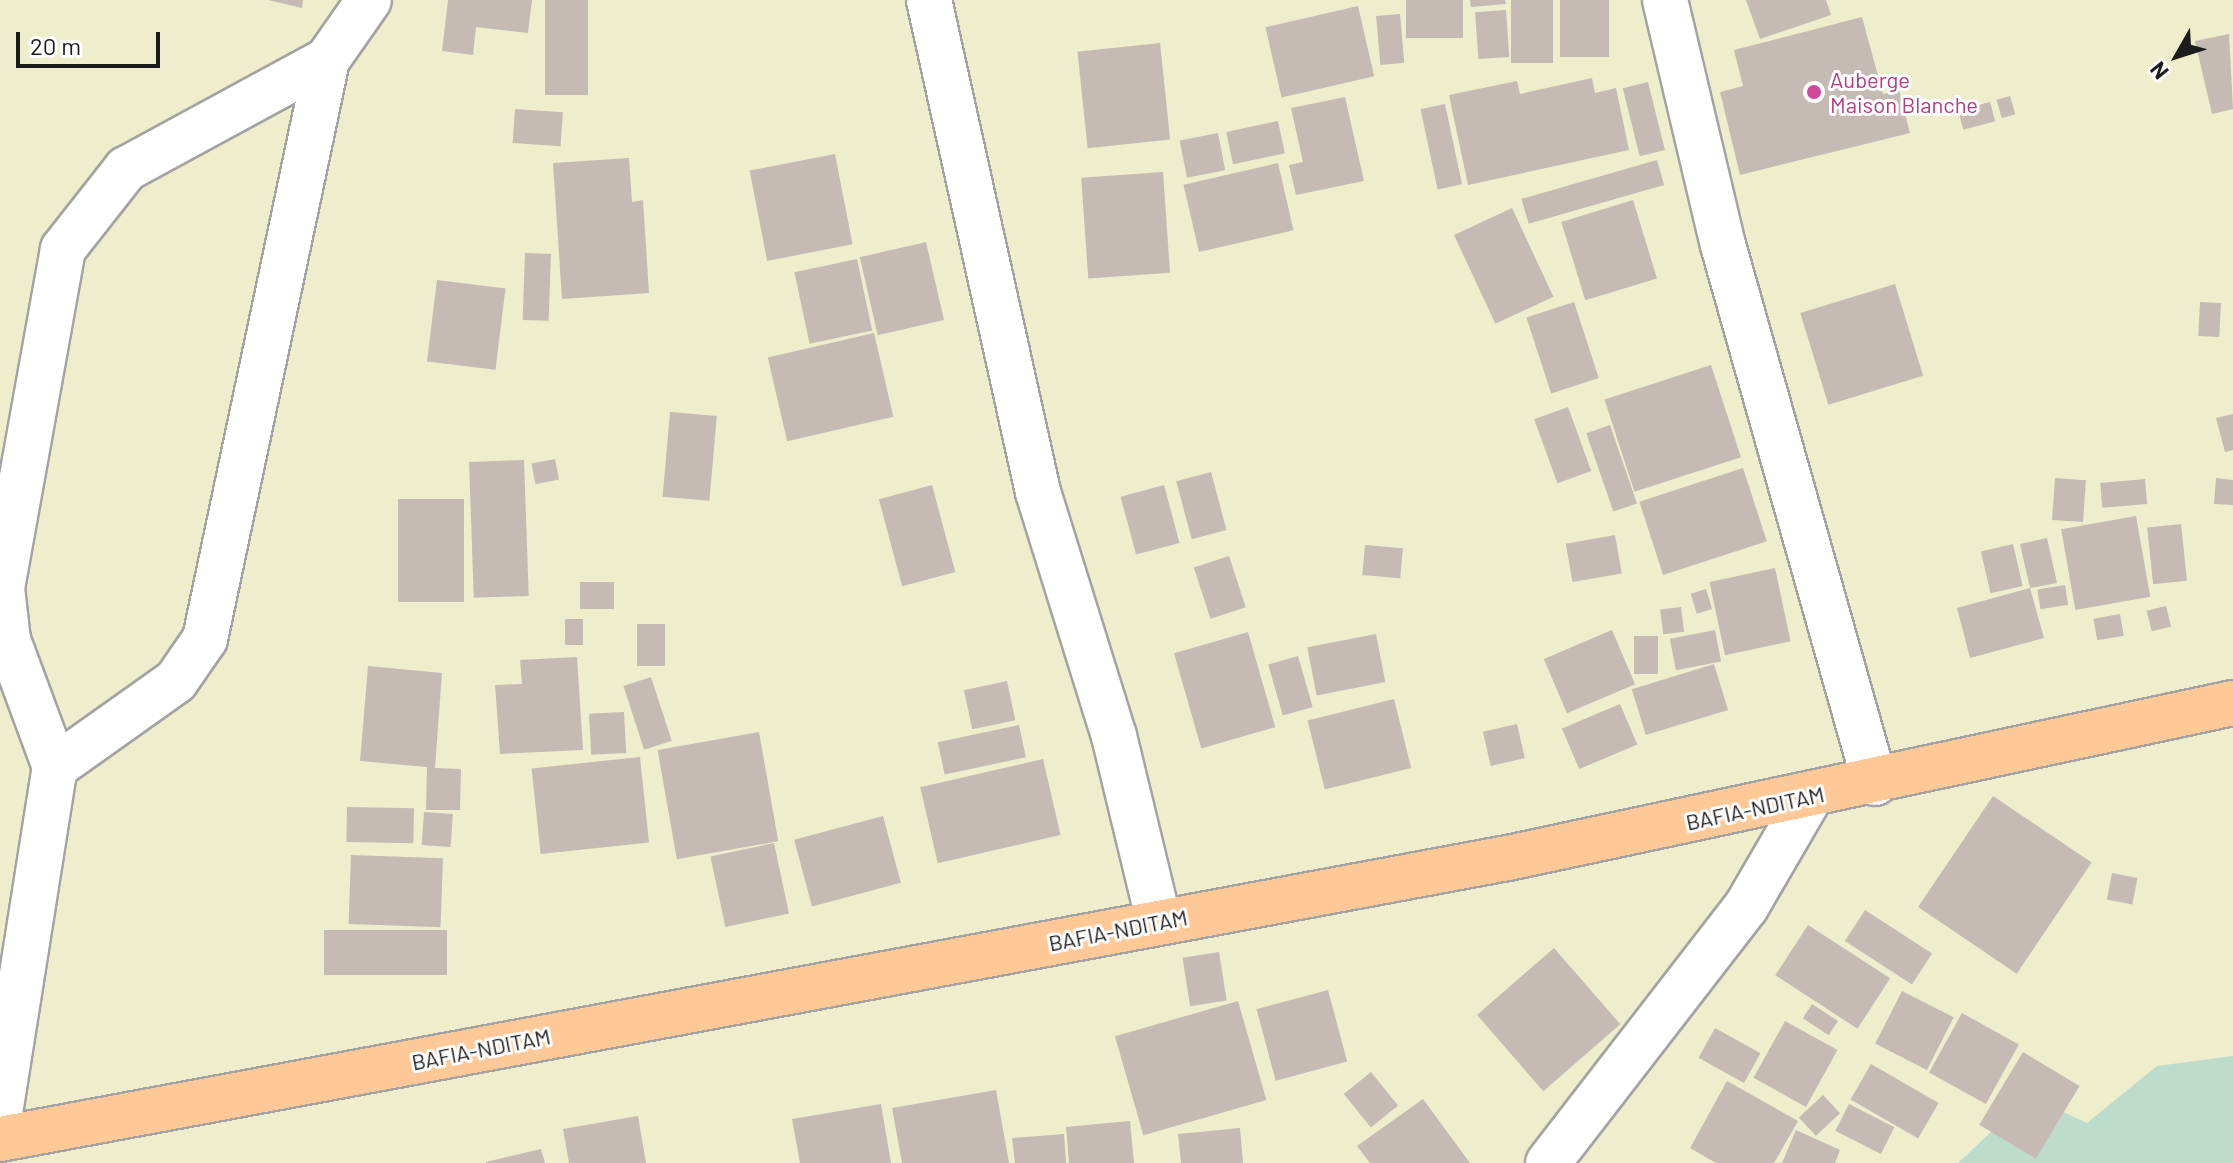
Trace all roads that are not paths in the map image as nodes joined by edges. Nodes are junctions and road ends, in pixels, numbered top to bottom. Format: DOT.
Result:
graph roads {
  1 [pos="369,0"];
  2 [pos="929,0"];
  3 [pos="1665,0"];
  4 [pos="327,60"];
  5 [pos="2233,703"];
  6 [pos="55,767"];
  7 [pos="1875,783"];
  8 [pos="1810,797"];
  9 [pos="1159,922"];
  10 [pos="0,1113"];
  11 [pos="0,1139"];
  12 [pos="1548,1163"];
  1 -- 4 [label="street"];
  2 -- 9 [label="street"];
  3 -- 7 [label="street"];
  4 -- 6 [label="street"];
  4 -- 6 [label="street"];
  5 -- 7 [label="main road, BAFIA-NDITAM"];
  6 -- 10 [label="street"];
  7 -- 8 [label="main road, BAFIA-NDITAM"];
  8 -- 9 [label="main road, BAFIA-NDITAM"];
  8 -- 12 [label="street"];
  9 -- 11 [label="main road, BAFIA-NDITAM"];
}
